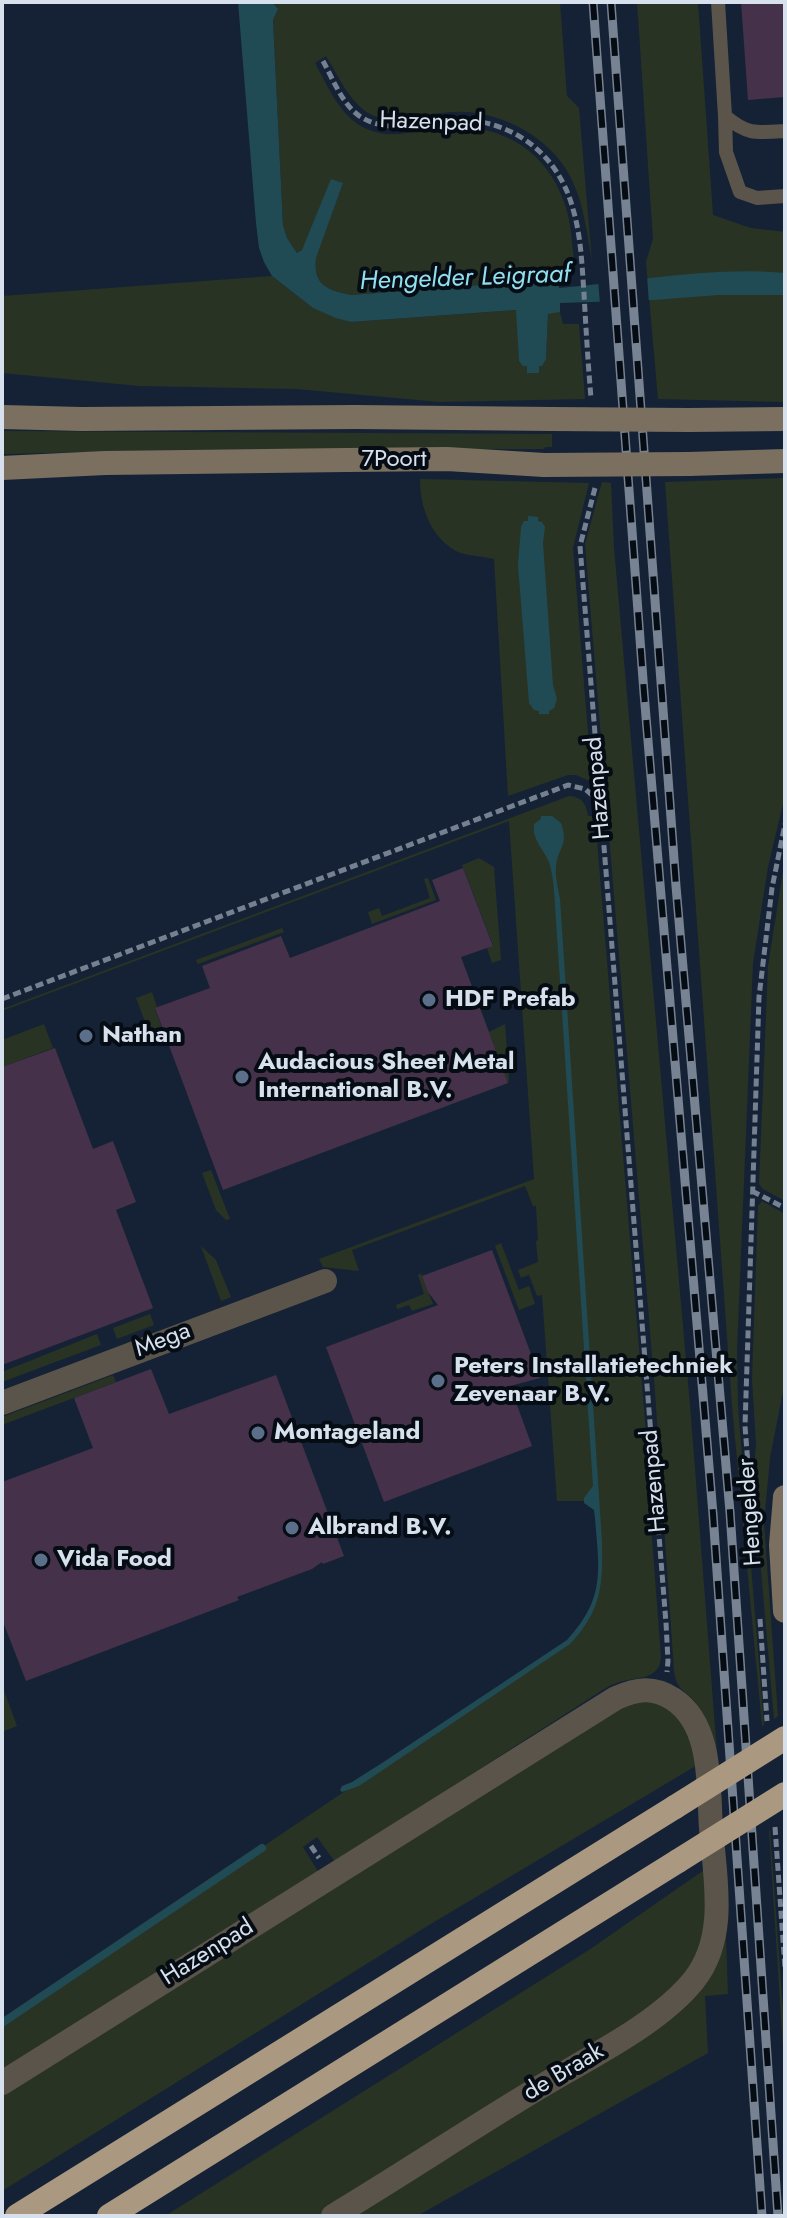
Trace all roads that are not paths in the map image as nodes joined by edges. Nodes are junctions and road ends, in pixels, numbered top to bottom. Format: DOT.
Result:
graph roads {
  1 [pos="718,2"];
  2 [pos="725,116"];
  3 [pos="785,131"];
  4 [pos="785,196"];
  5 [pos="2,417"];
  6 [pos="785,419"];
  7 [pos="785,461"];
  8 [pos="2,468"];
  9 [pos="325,1281"];
  10 [pos="2,1403"];
  11 [pos="785,1497"];
  12 [pos="785,1611"];
  13 [pos="776,1731"];
  14 [pos="785,1794"];
  15 [pos="715,1875"];
  16 [pos="2,2083"];
  17 [pos="17,2216"];
  18 [pos="109,2216"];
  19 [pos="333,2216"];
  1 -- 2 [label="lane"];
  2 -- 3 [label="lane"];
  2 -- 4 [label="lane"];
  5 -- 6 [label="street, 7Poort, bridge"];
  7 -- 8 [label="street, 7Poort, bridge"];
  9 -- 10 [label="street, Mega"];
  11 -- 12 [label="street, Hengelder"];
  13 -- 17 [label="highway, bridge"];
  14 -- 18 [label="highway, bridge"];
  15 -- 16 [label="street, Hazenpad"];
  15 -- 19 [label="street, de Braak"];
}
